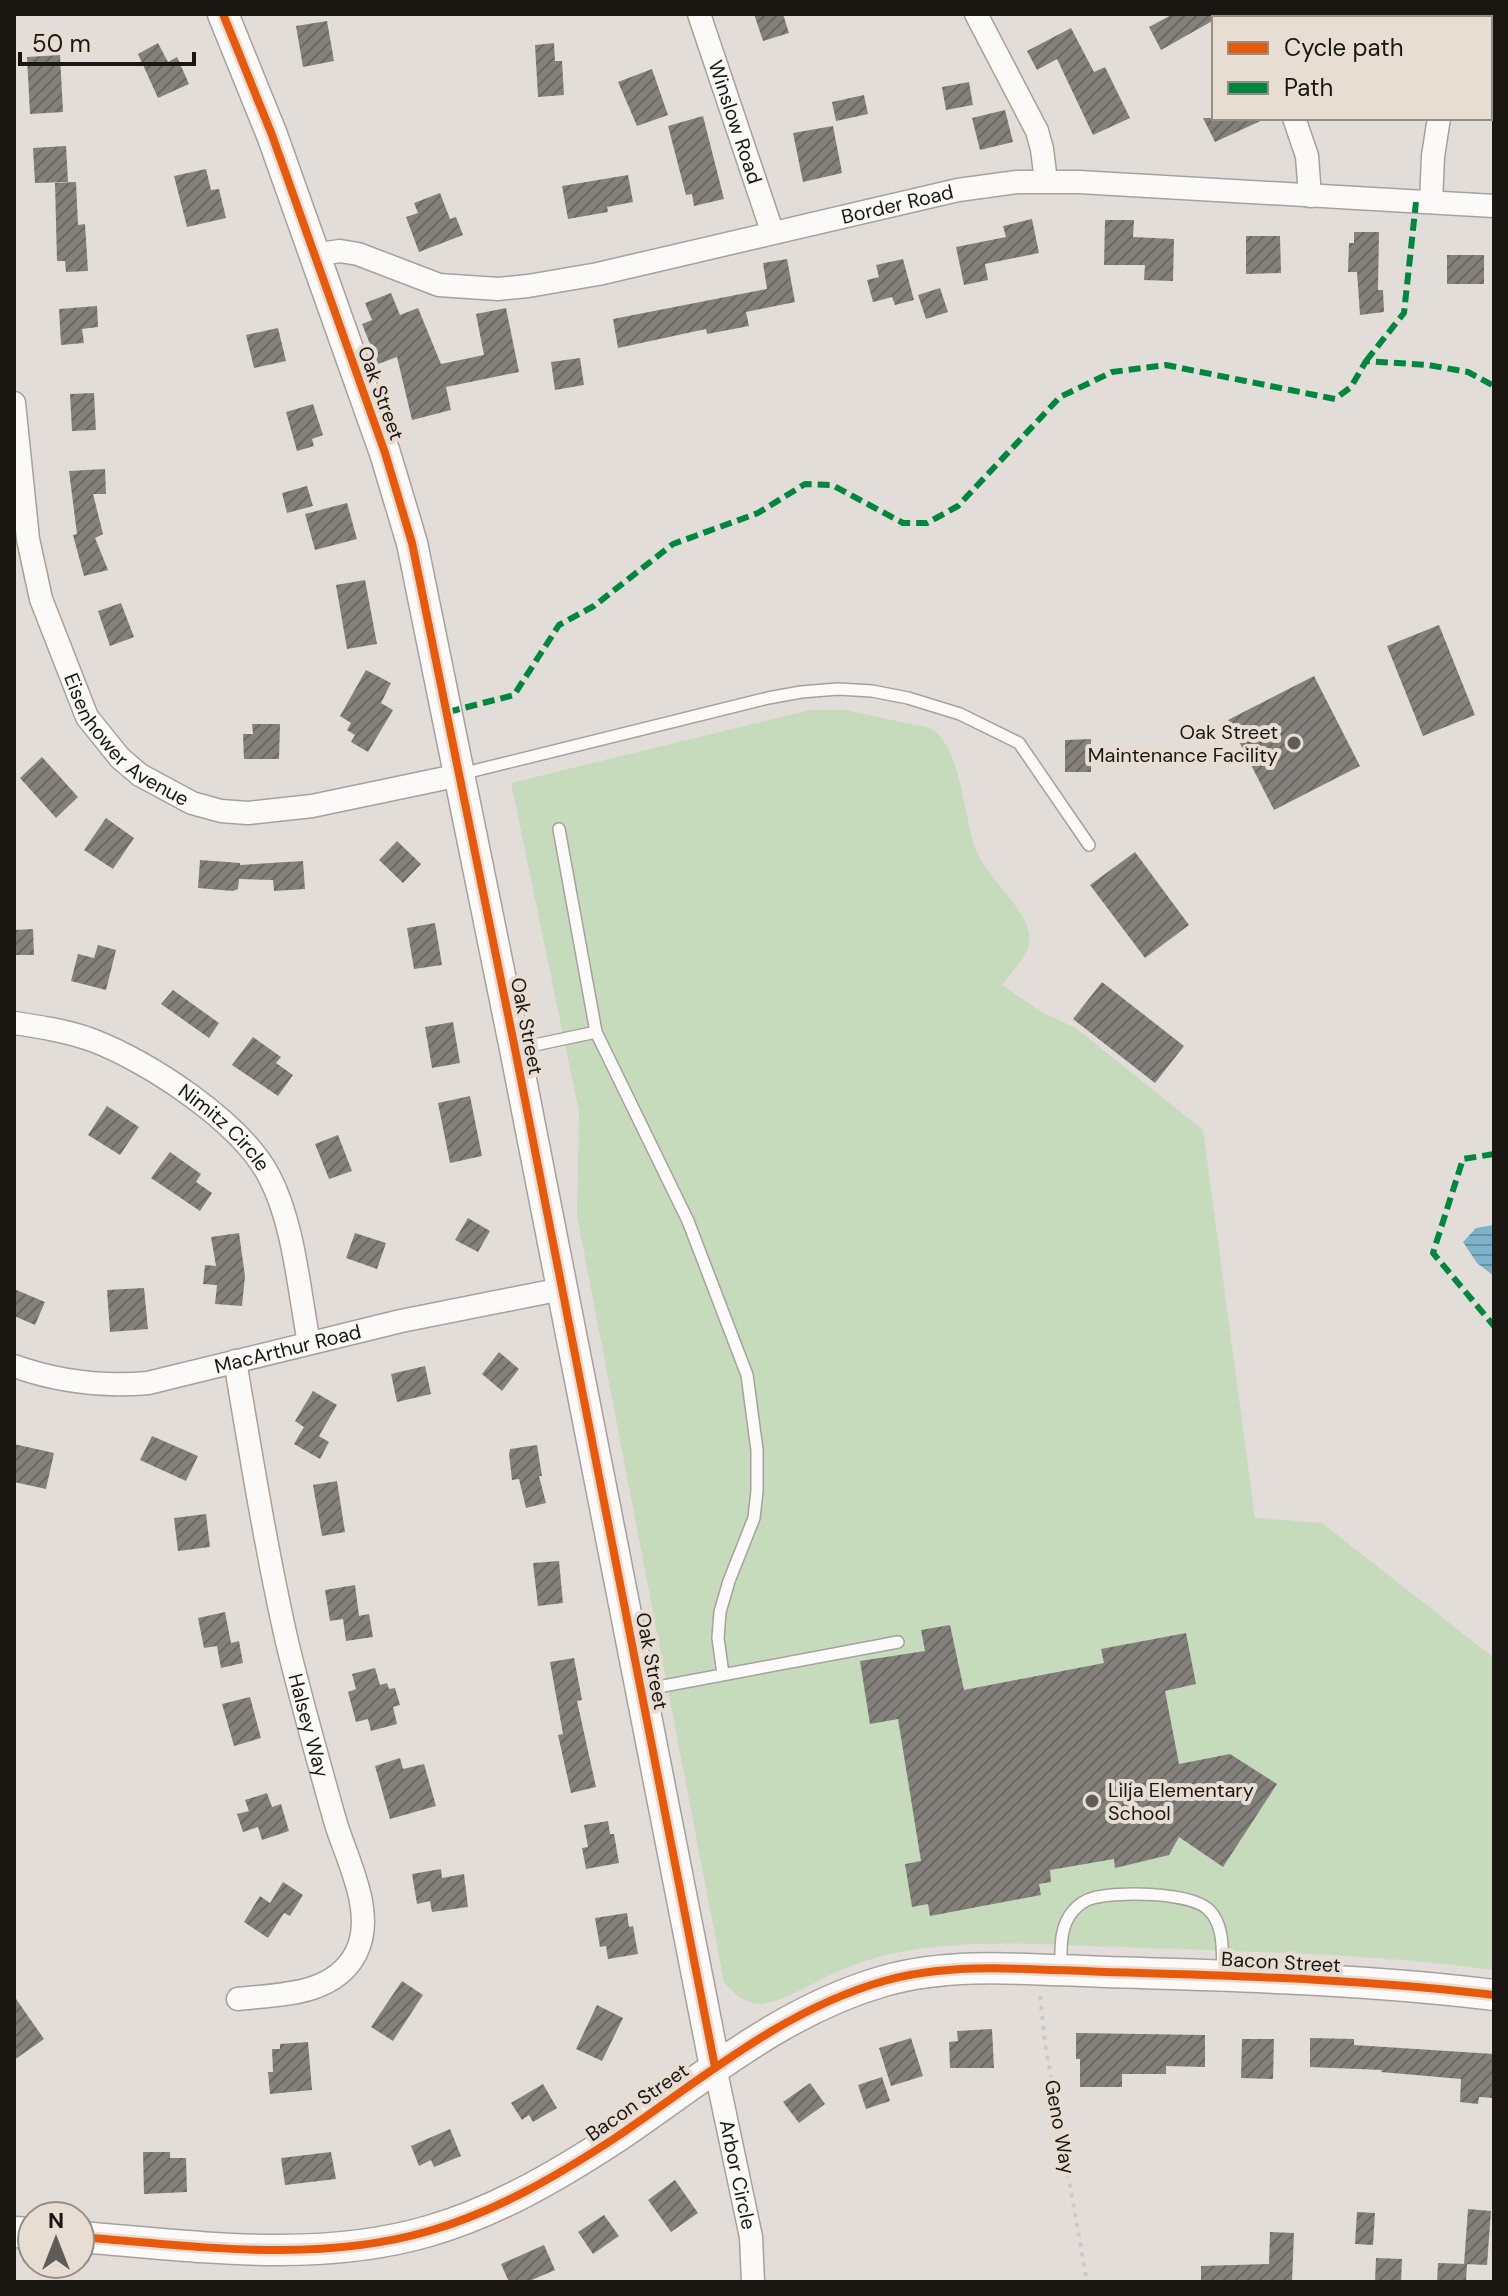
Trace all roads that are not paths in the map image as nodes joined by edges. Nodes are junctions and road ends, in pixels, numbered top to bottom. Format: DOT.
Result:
graph roads {
  1 [pos="223,14"];
  2 [pos="699,14"];
  3 [pos="976,14"];
  4 [pos="1295,120"];
  5 [pos="1439,120"];
  6 [pos="1046,181"];
  7 [pos="1310,196"];
  8 [pos="1431,202"];
  9 [pos="1494,206"];
  10 [pos="772,231"];
  11 [pos="313,255"];
  12 [pos="14,403"];
  13 [pos="23,571"];
  14 [pos="460,775"];
  15 [pos="559,829"];
  16 [pos="1089,845"];
  17 [pos="14,1023"];
  18 [pos="596,1032"];
  19 [pos="515,1049"];
  20 [pos="562,1289"];
  21 [pos="309,1343"];
  22 [pos="235,1361"];
  23 [pos="14,1366"];
  24 [pos="898,1642"];
  25 [pos="723,1674"];
  26 [pos="641,1690"];
  27 [pos="1050,1971"];
  28 [pos="1223,1976"];
  29 [pos="1494,1995"];
  30 [pos="238,1999"];
  31 [pos="715,2067"];
  32 [pos="96,2238"];
  33 [pos="753,2282"];
  1 -- 11 [label="street, Oak Street"];
  2 -- 10 [label="street, Winslow Road"];
  3 -- 6 [label="street"];
  4 -- 7 [label="street"];
  5 -- 8 [label="street"];
  6 -- 7 [label="street, Border Road"];
  6 -- 10 [label="street, Border Road"];
  7 -- 8 [label="street, Border Road"];
  8 -- 9 [label="street, Border Road"];
  10 -- 11 [label="street, Border Road"];
  11 -- 14 [label="street, Oak Street"];
  12 -- 13 [label="street, Eisenhower Avenue"];
  13 -- 14 [label="street, Eisenhower Avenue"];
  14 -- 16 [label="lane"];
  14 -- 19 [label="street, Oak Street"];
  15 -- 18 [label="lane"];
  17 -- 21 [label="street, Nimitz Circle"];
  18 -- 19 [label="lane"];
  18 -- 25 [label="lane"];
  19 -- 20 [label="street, Oak Street"];
  20 -- 21 [label="street, MacArthur Road"];
  20 -- 26 [label="street, Oak Street"];
  21 -- 22 [label="street, MacArthur Road"];
  22 -- 23 [label="street, MacArthur Road"];
  22 -- 30 [label="street, Halsey Way"];
  24 -- 25 [label="lane"];
  25 -- 26 [label="lane"];
  26 -- 31 [label="street, Oak Street"];
  27 -- 28 [label="street, Bacon Street"];
  27 -- 28 [label="lane"];
  27 -- 31 [label="street, Bacon Street"];
  28 -- 29 [label="street, Bacon Street"];
  31 -- 32 [label="street, Bacon Street"];
  31 -- 33 [label="street, Arbor Circle"];
}
